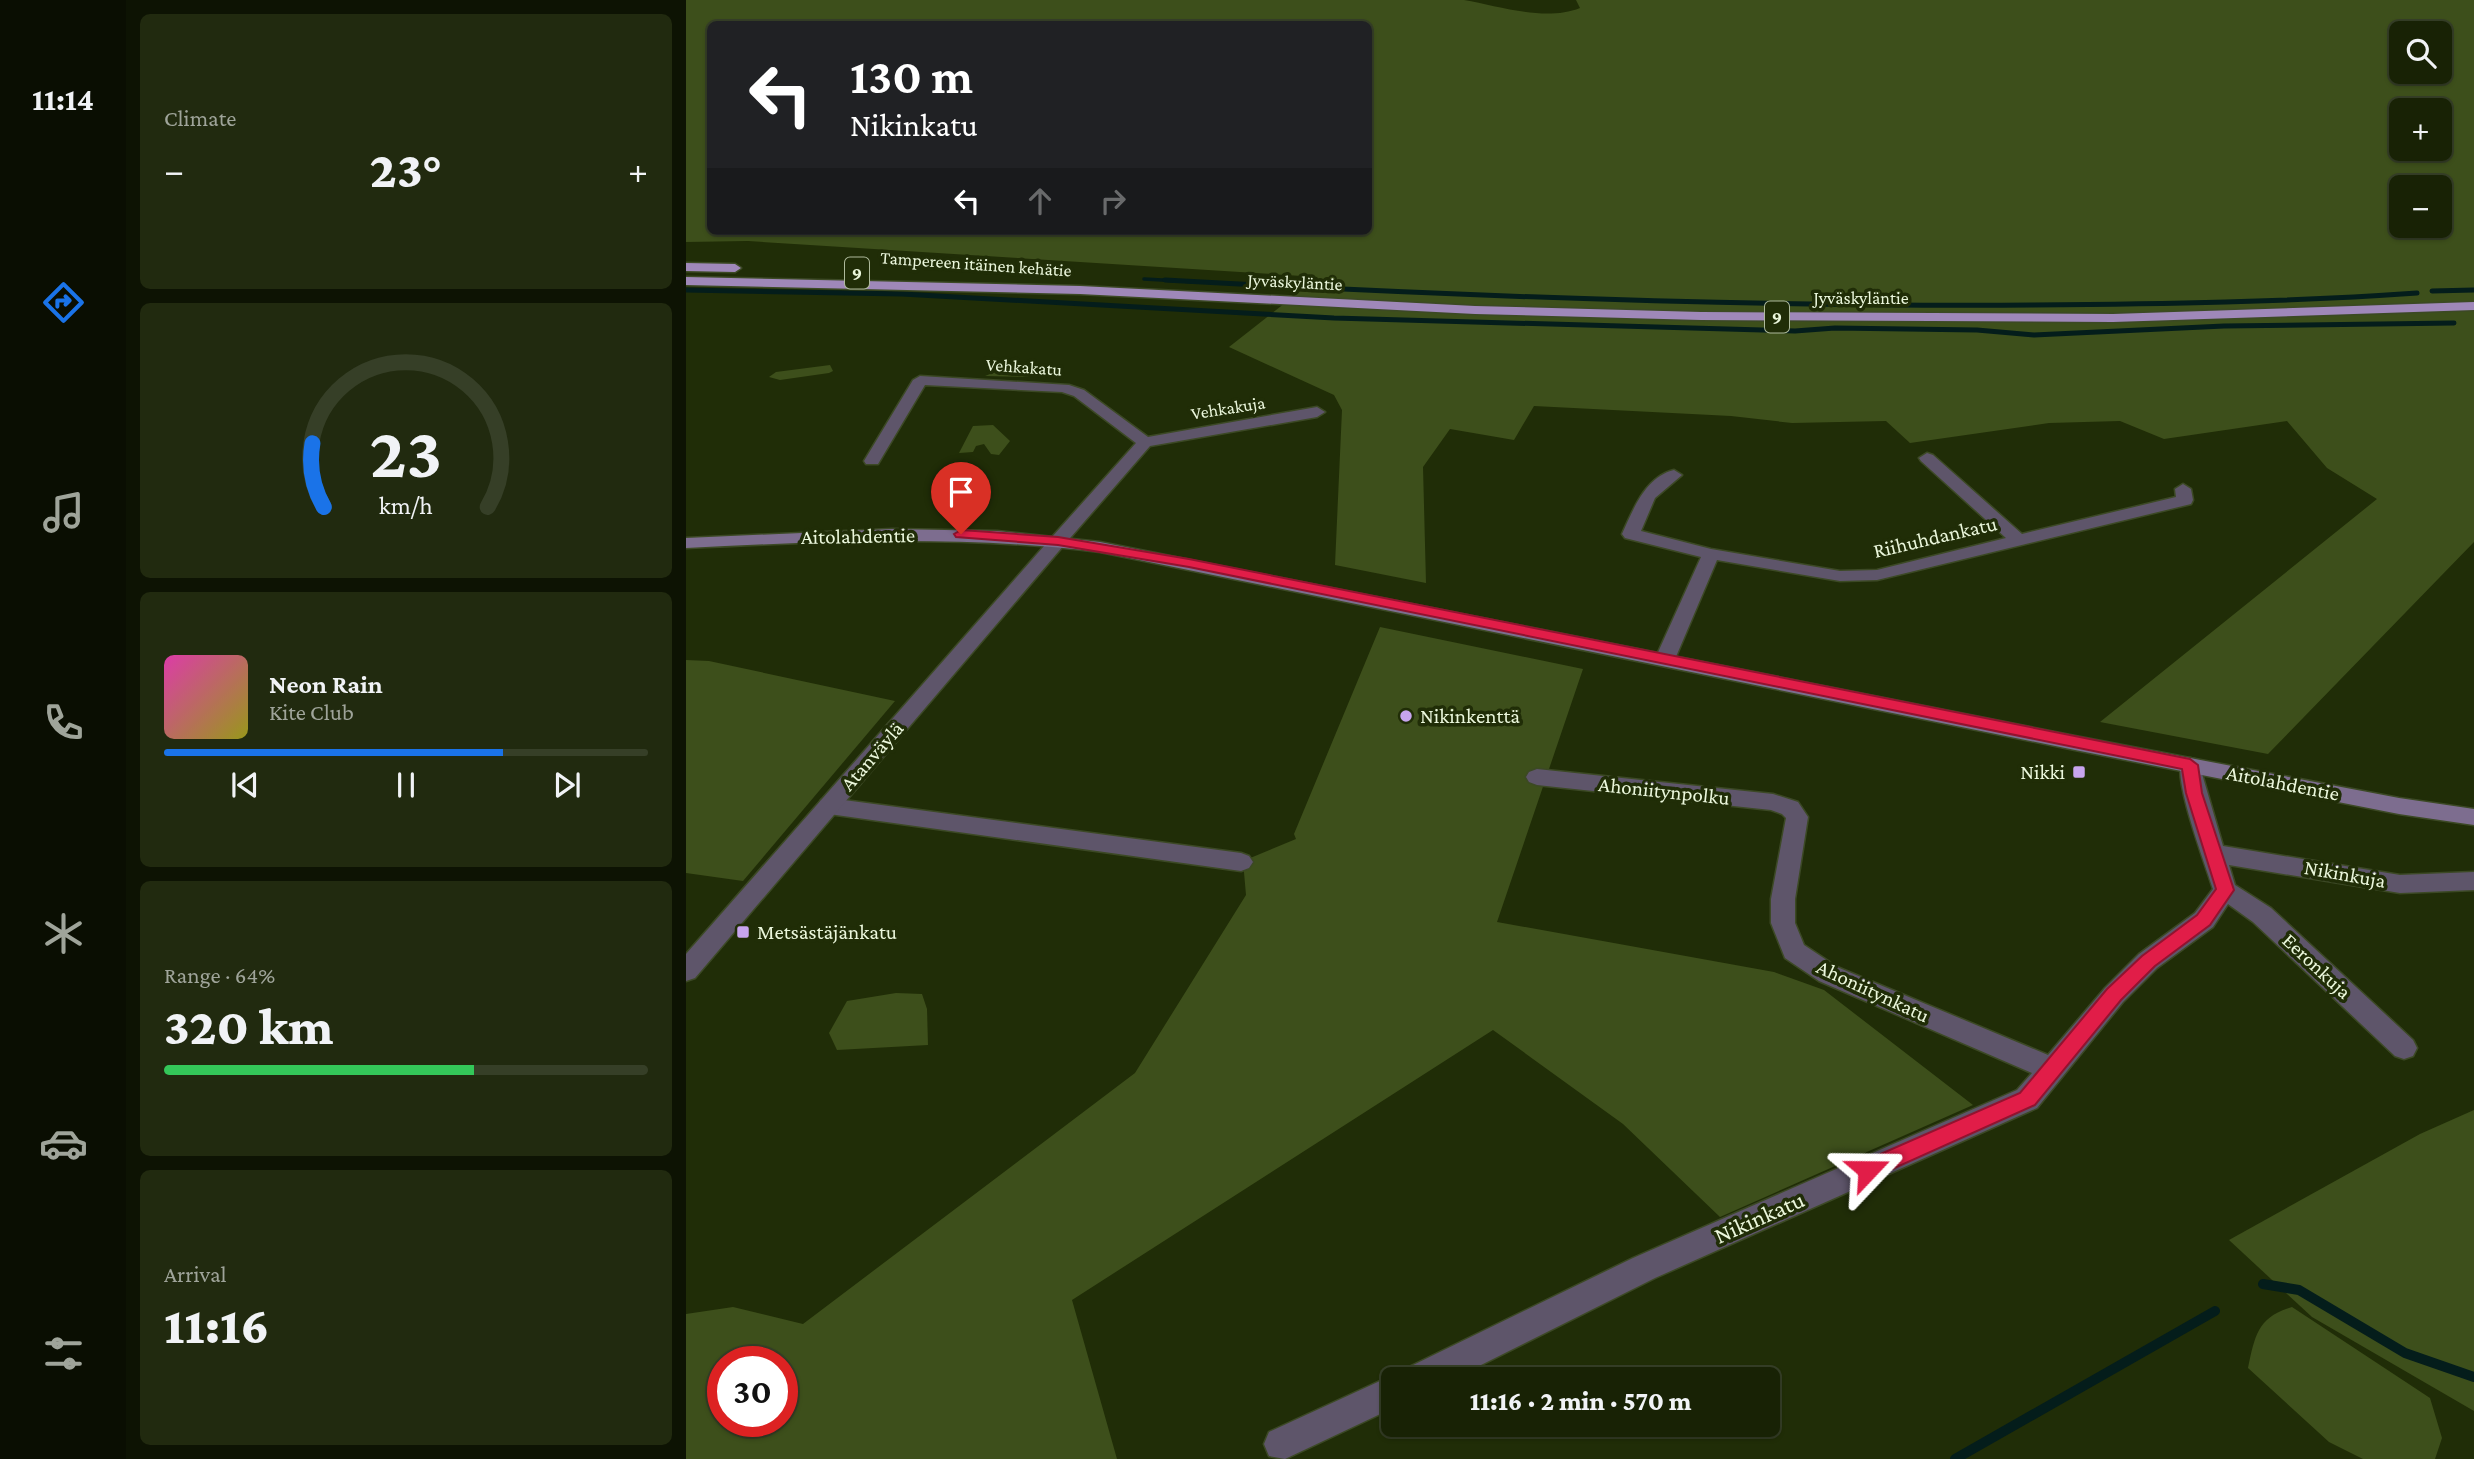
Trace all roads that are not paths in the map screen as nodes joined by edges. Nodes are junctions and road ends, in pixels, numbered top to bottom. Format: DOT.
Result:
graph roads {
  1 [pos="686,267"];
  2 [pos="748,268"];
  3 [pos="785,269"];
  4 [pos="686,281"];
  5 [pos="1080,290"];
  6 [pos="2474,306"];
  7 [pos="1317,412"];
  8 [pos="1145,442"];
  9 [pos="1927,458"];
  10 [pos="872,461"];
  11 [pos="1674,475"];
  12 [pos="2183,489"];
  13 [pos="1058,541"];
  14 [pos="2020,541"];
  15 [pos="686,543"];
  16 [pos="1711,554"];
  17 [pos="1665,659"];
  18 [pos="2190,765"];
  19 [pos="1537,778"];
  20 [pos="829,806"];
  21 [pos="1790,808"];
  22 [pos="2474,817"];
  23 [pos="2216,854"];
  24 [pos="1241,862"];
  25 [pos="2474,881"];
  26 [pos="2225,890"];
  27 [pos="686,971"];
  28 [pos="2404,1048"];
  29 [pos="2052,1069"];
  30 [pos="1442,1367"];
  31 [pos="1381,1397"];
  32 [pos="1280,1444"];
  1 -- 2 [label="highway"];
  3 -- 5 [label="highway, Tampereen itäinen kehätie / 9"];
  4 -- 5 [label="highway, Tampereen itäinen kehätie / 9"];
  5 -- 6 [label="highway, Jyväskyläntie / 9"];
  7 -- 8 [label="street, Vehkakuja"];
  8 -- 10 [label="street, Vehkakatu"];
  8 -- 13 [label="street"];
  9 -- 14 [label="street"];
  11 -- 16 [label="street, Riihuhdankatu"];
  12 -- 14 [label="street, Riihuhdankatu"];
  13 -- 15 [label="main road, Aitolahdentie"];
  13 -- 17 [label="main road, Aitolahdentie"];
  13 -- 20 [label="street, Atanväylä"];
  14 -- 16 [label="street, Riihuhdankatu"];
  16 -- 17 [label="street"];
  17 -- 18 [label="main road, Aitolahdentie"];
  18 -- 22 [label="main road, Aitolahdentie"];
  18 -- 23 [label="street"];
  19 -- 21 [label="street, Ahoniitynpolku"];
  20 -- 24 [label="street"];
  20 -- 27 [label="street, Atanväylä"];
  21 -- 29 [label="street, Ahoniitynkatu"];
  23 -- 25 [label="street, Nikinkuja"];
  23 -- 26 [label="street"];
  26 -- 28 [label="street, Eeronkuja"];
  26 -- 29 [label="street, Nikinkatu"];
  29 -- 30 [label="street, Nikinkatu"];
  31 -- 32 [label="street"];
}
